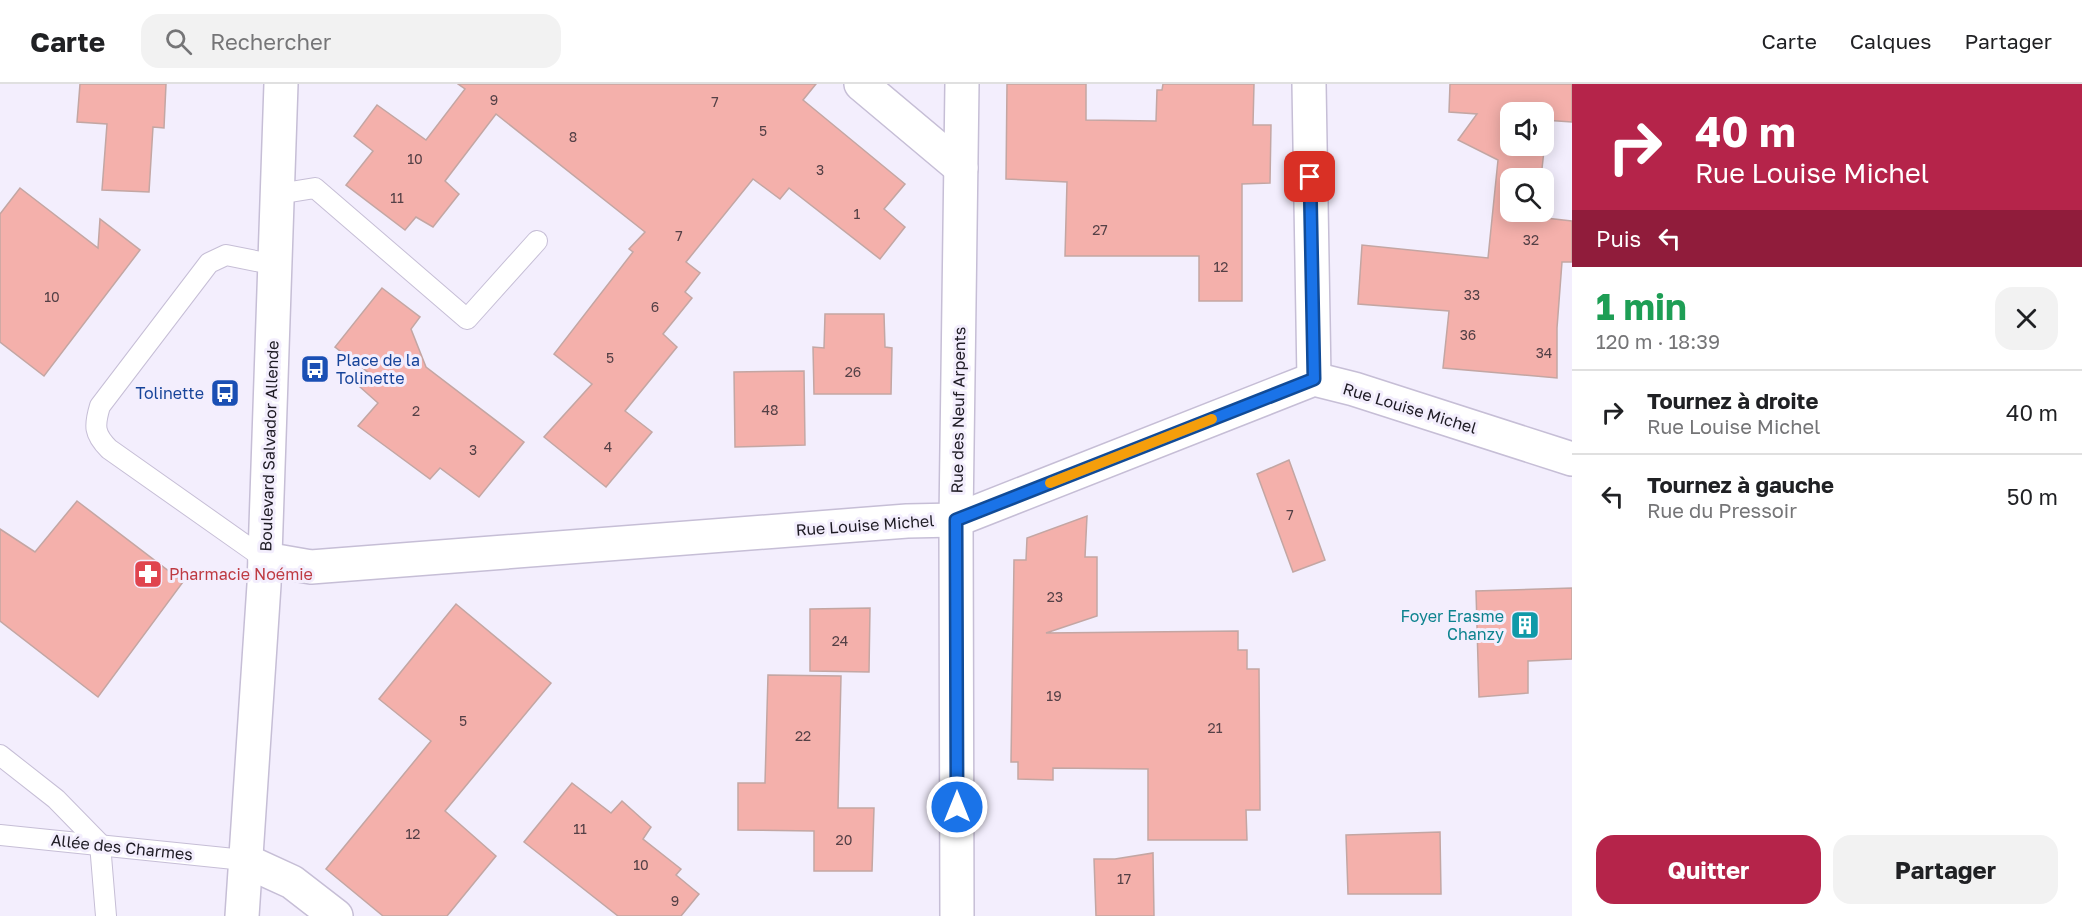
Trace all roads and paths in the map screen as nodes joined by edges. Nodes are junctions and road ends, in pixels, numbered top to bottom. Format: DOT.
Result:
graph roads {
  1 [pos="281,84"];
  2 [pos="861,84"];
  3 [pos="962,84"];
  4 [pos="1308,84"];
  5 [pos="961,168"];
  6 [pos="278,194"];
  7 [pos="537,241"];
  8 [pos="276,265"];
  9 [pos="1314,379"];
  10 [pos="1572,459"];
  11 [pos="956,520"];
  12 [pos="265,560"];
  13 [pos="0,756"];
  14 [pos="0,835"];
  15 [pos="100,844"];
  16 [pos="244,860"];
  17 [pos="106,916"];
  18 [pos="242,916"];
  19 [pos="336,916"];
  20 [pos="957,916"];
  1 -- 6 [label="street, Boulevard Salvador Allende"];
  2 -- 5 [label="street"];
  3 -- 5 [label="street, Rue des Neuf Arpents"];
  4 -- 9 [label="street"];
  5 -- 11 [label="street, Rue des Neuf Arpents"];
  6 -- 7 [label="lane"];
  6 -- 8 [label="street, Boulevard Salvador Allende"];
  8 -- 12 [label="street, Boulevard Salvador Allende"];
  8 -- 12 [label="lane"];
  9 -- 10 [label="street, Rue Louise Michel"];
  9 -- 11 [label="street, Rue Louise Michel"];
  11 -- 12 [label="street, Rue Louise Michel"];
  11 -- 20 [label="street, Rue des Neuf Arpents"];
  12 -- 16 [label="street, Boulevard Salvador Allende"];
  13 -- 15 [label="lane"];
  14 -- 15 [label="lane, Allée des Charmes"];
  15 -- 16 [label="lane, Allée des Charmes"];
  15 -- 17 [label="lane"];
  16 -- 18 [label="street, Boulevard Salvador Allende"];
  16 -- 19 [label="street"];
}
